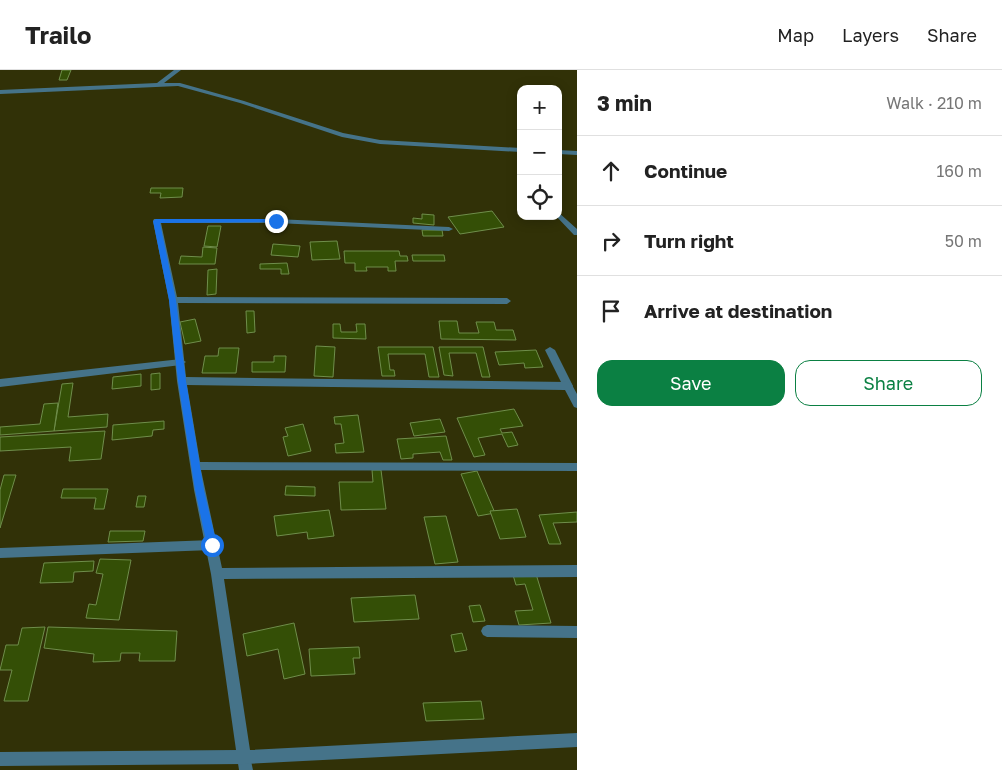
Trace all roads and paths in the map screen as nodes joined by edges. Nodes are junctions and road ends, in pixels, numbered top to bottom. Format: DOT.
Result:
graph roads {
  1 [pos="178,70"];
  2 [pos="159,84"];
  3 [pos="0,92"];
  4 [pos="517,150"];
  5 [pos="562,152"];
  6 [pos="577,153"];
  7 [pos="562,218"];
  8 [pos="449,229"];
  9 [pos="577,233"];
  10 [pos="173,300"];
  11 [pos="508,301"];
  12 [pos="550,350"];
  13 [pos="181,362"];
  14 [pos="182,381"];
  15 [pos="0,383"];
  16 [pos="568,386"];
  17 [pos="577,404"];
  18 [pos="196,466"];
  19 [pos="577,467"];
  20 [pos="212,545"];
  21 [pos="0,553"];
  22 [pos="577,571"];
  23 [pos="217,574"];
  24 [pos="488,632"];
  25 [pos="577,632"];
  26 [pos="577,740"];
  27 [pos="0,759"];
  28 [pos="245,763"];
  1 -- 2 [label="street"];
  2 -- 3 [label="street"];
  2 -- 4 [label="street"];
  5 -- 6 [label="street"];
  7 -- 9 [label="street"];
  8 -- 10 [label="street"];
  10 -- 11 [label="street"];
  10 -- 13 [label="street"];
  12 -- 16 [label="street"];
  13 -- 14 [label="street"];
  13 -- 15 [label="street"];
  14 -- 16 [label="street"];
  14 -- 18 [label="street"];
  16 -- 17 [label="street"];
  18 -- 19 [label="street"];
  18 -- 20 [label="street"];
  20 -- 21 [label="street"];
  20 -- 23 [label="street"];
  22 -- 23 [label="street"];
  23 -- 28 [label="street"];
  24 -- 25 [label="street"];
  26 -- 28 [label="street"];
  27 -- 28 [label="street"];
}
